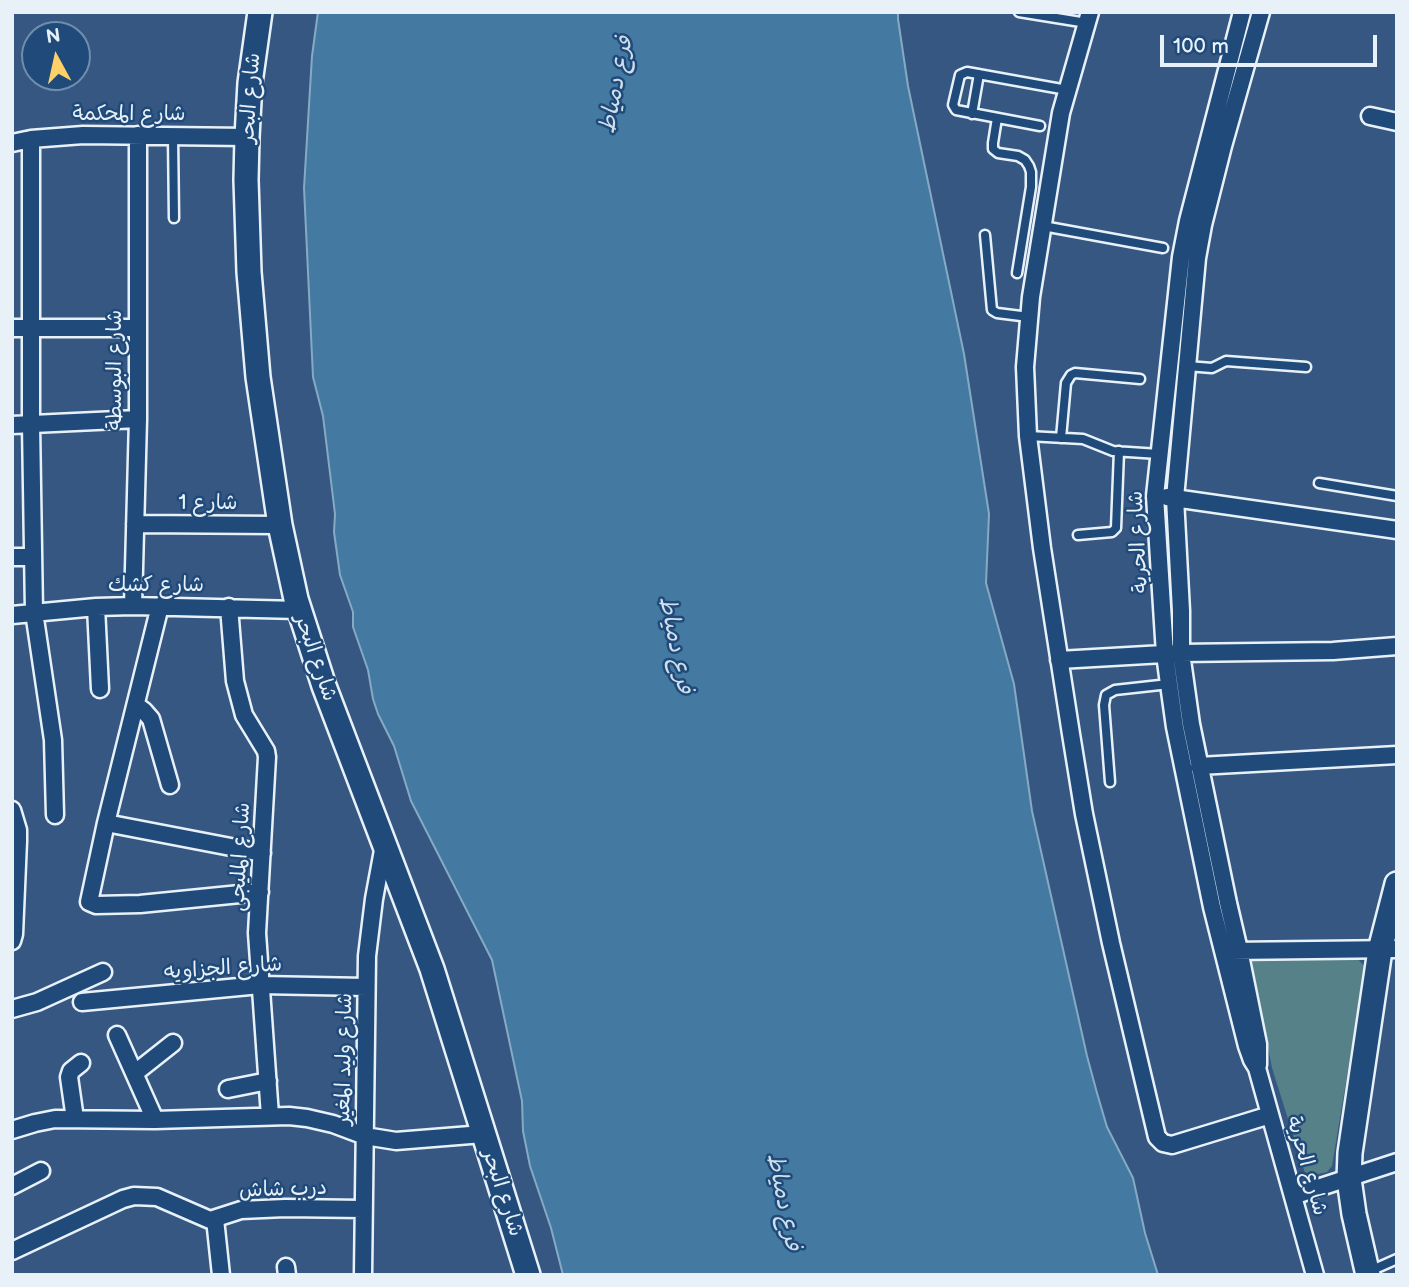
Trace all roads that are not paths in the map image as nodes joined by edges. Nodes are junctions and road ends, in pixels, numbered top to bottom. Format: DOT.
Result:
graph roads {
  1 [pos="260,12"];
  2 [pos="1019,12"];
  3 [pos="1242,12"];
  4 [pos="1261,12"];
  5 [pos="1089,18"];
  6 [pos="979,74"];
  7 [pos="1068,90"];
  8 [pos="972,114"];
  9 [pos="1370,116"];
  10 [pos="997,118"];
  11 [pos="1397,122"];
  12 [pos="1040,126"];
  13 [pos="138,135"];
  14 [pos="173,136"];
  15 [pos="247,138"];
  16 [pos="31,139"];
  17 [pos="12,143"];
  18 [pos="174,218"];
  19 [pos="1043,226"];
  20 [pos="985,235"];
  21 [pos="1163,248"];
  22 [pos="1189,258"];
  23 [pos="1017,273"];
  24 [pos="1029,317"];
  25 [pos="12,328"];
  26 [pos="31,328"];
  27 [pos="138,328"];
  28 [pos="1306,367"];
  29 [pos="1186,369"];
  30 [pos="1168,372"];
  31 [pos="1140,379"];
  32 [pos="138,419"];
  33 [pos="31,424"];
  34 [pos="12,425"];
  35 [pos="1028,436"];
  36 [pos="1061,438"];
  37 [pos="1119,451"];
  38 [pos="1159,454"];
  39 [pos="1320,483"];
  40 [pos="1155,496"];
  41 [pos="1397,496"];
  42 [pos="1175,498"];
  43 [pos="135,524"];
  44 [pos="280,525"];
  45 [pos="1397,530"];
  46 [pos="1078,535"];
  47 [pos="12,557"];
  48 [pos="33,557"];
  49 [pos="133,606"];
  50 [pos="160,606"];
  51 [pos="96,607"];
  52 [pos="229,607"];
  53 [pos="299,610"];
  54 [pos="1181,611"];
  55 [pos="34,612"];
  56 [pos="1163,612"];
  57 [pos="12,615"];
  58 [pos="1397,646"];
  59 [pos="1173,654"];
  60 [pos="1059,660"];
  61 [pos="1169,684"];
  62 [pos="100,689"];
  63 [pos="136,705"];
  64 [pos="1183,725"];
  65 [pos="1397,755"];
  66 [pos="1199,766"];
  67 [pos="1110,782"];
  68 [pos="170,785"];
  69 [pos="55,814"];
  70 [pos="13,815"];
  71 [pos="106,823"];
  72 [pos="384,845"];
  73 [pos="262,853"];
  74 [pos="1397,884"];
  75 [pos="260,892"];
  76 [pos="12,942"];
  77 [pos="1388,949"];
  78 [pos="1240,950"];
  79 [pos="1223,952"];
  80 [pos="103,972"];
  81 [pos="260,985"];
  82 [pos="366,986"];
  83 [pos="82,1002"];
  84 [pos="12,1009"];
  85 [pos="117,1035"];
  86 [pos="173,1043"];
  87 [pos="81,1063"];
  88 [pos="1257,1068"];
  89 [pos="135,1073"];
  90 [pos="268,1082"];
  91 [pos="228,1089"];
  92 [pos="1270,1115"];
  93 [pos="270,1116"];
  94 [pos="75,1119"];
  95 [pos="155,1120"];
  96 [pos="12,1130"];
  97 [pos="483,1134"];
  98 [pos="365,1136"];
  99 [pos="1397,1162"];
  100 [pos="41,1171"];
  101 [pos="1349,1179"];
  102 [pos="12,1186"];
  103 [pos="1293,1196"];
  104 [pos="363,1209"];
  105 [pos="215,1219"];
  106 [pos="12,1251"];
  107 [pos="1397,1259"];
  108 [pos="1368,1274"];
  109 [pos="220,1275"];
  110 [pos="363,1275"];
  111 [pos="528,1275"];
  112 [pos="1315,1275"];
  1 -- 15 [label="street, شارع البحر"];
  2 -- 5 [label="lane"];
  3 -- 22 [label="street, شارع الحرية"];
  4 -- 22 [label="street, شارع الحرية"];
  5 -- 7 [label="street"];
  6 -- 7 [label="lane"];
  6 -- 8 [label="lane"];
  6 -- 8 [label="lane"];
  7 -- 19 [label="street"];
  8 -- 10 [label="lane"];
  9 -- 11 [label="street"];
  10 -- 12 [label="lane"];
  10 -- 23 [label="lane"];
  13 -- 14 [label="street, شارع المحكمة"];
  13 -- 16 [label="street, شارع المحكمة"];
  13 -- 27 [label="street, شارع البوسطة"];
  14 -- 15 [label="street, شارع المحكمة"];
  14 -- 18 [label="lane"];
  15 -- 44 [label="street, شارع البحر"];
  16 -- 17 [label="street, شارع المحكمة"];
  16 -- 26 [label="street"];
  19 -- 21 [label="lane"];
  19 -- 24 [label="street"];
  20 -- 24 [label="lane"];
  22 -- 29 [label="street, شارع الحرية"];
  22 -- 30 [label="street, شارع الحرية"];
  24 -- 35 [label="street"];
  25 -- 26 [label="street"];
  26 -- 27 [label="street"];
  26 -- 33 [label="street"];
  27 -- 32 [label="street, شارع البوسطة"];
  28 -- 29 [label="lane"];
  29 -- 30 [label="street"];
  29 -- 42 [label="street, شارع الحرية"];
  30 -- 38 [label="street, شارع الحرية"];
  31 -- 36 [label="lane"];
  32 -- 33 [label="street"];
  32 -- 43 [label="street, شارع البوسطة"];
  33 -- 34 [label="street"];
  33 -- 48 [label="street"];
  35 -- 36 [label="lane"];
  35 -- 60 [label="street"];
  36 -- 37 [label="lane"];
  37 -- 38 [label="lane"];
  37 -- 46 [label="lane"];
  38 -- 40 [label="street, شارع الحرية"];
  39 -- 41 [label="lane"];
  40 -- 42 [label="street"];
  40 -- 56 [label="street, شارع الحرية"];
  42 -- 45 [label="street"];
  42 -- 54 [label="street, شارع الحرية"];
  43 -- 44 [label="street, شارع 1"];
  43 -- 49 [label="street, شارع البوسطة"];
  44 -- 53 [label="street, شارع البحر"];
  47 -- 48 [label="street"];
  48 -- 55 [label="street"];
  49 -- 50 [label="street, شارع كشك"];
  49 -- 51 [label="street, شارع كشك"];
  50 -- 52 [label="street, شارع كشك"];
  50 -- 63 [label="street"];
  51 -- 55 [label="street, شارع كشك"];
  51 -- 62 [label="street"];
  52 -- 53 [label="street, شارع كشك"];
  52 -- 73 [label="street, شارع المليجى"];
  53 -- 72 [label="street, شارع البحر"];
  54 -- 56 [label="street"];
  54 -- 59 [label="street, شارع الحرية"];
  55 -- 57 [label="street, شارع كشك"];
  55 -- 69 [label="street"];
  56 -- 59 [label="street, شارع الحرية"];
  58 -- 59 [label="street"];
  59 -- 60 [label="street"];
  59 -- 61 [label="street, شارع الحرية"];
  59 -- 64 [label="street, شارع الحرية"];
  60 -- 92 [label="street"];
  61 -- 64 [label="street, شارع الحرية"];
  61 -- 67 [label="lane"];
  63 -- 68 [label="street"];
  63 -- 71 [label="street"];
  64 -- 66 [label="street, شارع الحرية"];
  64 -- 79 [label="street, شارع الحرية"];
  65 -- 66 [label="street"];
  66 -- 78 [label="street, شارع الحرية"];
  70 -- 76 [label="street"];
  71 -- 73 [label="street"];
  71 -- 75 [label="street"];
  72 -- 82 [label="street, شارع وليد المغير"];
  72 -- 97 [label="street, شارع البحر"];
  73 -- 75 [label="street, شارع المليجى"];
  74 -- 77 [label="street"];
  75 -- 81 [label="street, شارع المليجى"];
  77 -- 78 [label="street"];
  77 -- 101 [label="street"];
  78 -- 79 [label="street"];
  78 -- 88 [label="street, شارع الحرية"];
  79 -- 88 [label="street, شارع الحرية"];
  80 -- 84 [label="street"];
  81 -- 82 [label="street, شارع الجزاويه"];
  81 -- 83 [label="street, شارع الجزاويه"];
  81 -- 90 [label="street, شارع المليجى"];
  82 -- 98 [label="street, شارع وليد المغير"];
  85 -- 89 [label="street"];
  86 -- 89 [label="street"];
  87 -- 94 [label="street"];
  88 -- 92 [label="street, شارع الحرية"];
  89 -- 95 [label="street"];
  90 -- 91 [label="street"];
  90 -- 93 [label="street, شارع المليجى"];
  92 -- 103 [label="street, شارع الحرية"];
  93 -- 95 [label="street"];
  93 -- 98 [label="street"];
  94 -- 95 [label="street"];
  94 -- 96 [label="street"];
  97 -- 98 [label="street"];
  97 -- 111 [label="street, شارع البحر"];
  98 -- 104 [label="street, شارع وليد المغير"];
  99 -- 101 [label="street"];
  100 -- 102 [label="street"];
  101 -- 103 [label="street"];
  101 -- 108 [label="street"];
  103 -- 112 [label="street, شارع الحرية"];
  104 -- 105 [label="street, درب شاش"];
  104 -- 110 [label="street, شارع وليد المغير"];
  105 -- 106 [label="street, درب شاش"];
  105 -- 109 [label="street"];
  107 -- 108 [label="lane"];
}
